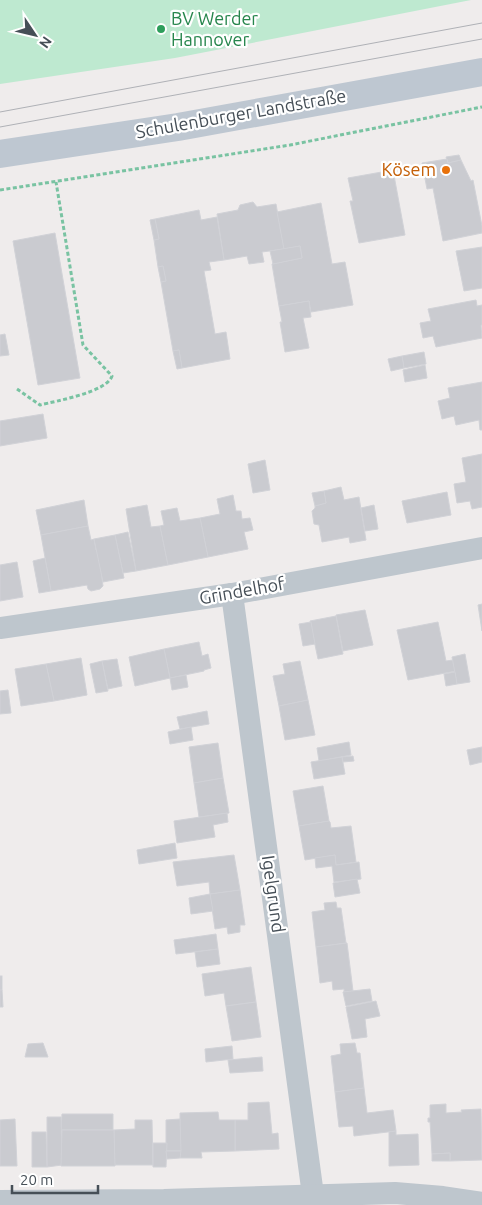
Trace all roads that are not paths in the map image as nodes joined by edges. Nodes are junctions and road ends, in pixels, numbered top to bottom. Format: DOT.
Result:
graph roads {
  1 [pos="482,72"];
  2 [pos="0,154"];
  3 [pos="482,548"];
  4 [pos="232,594"];
  5 [pos="0,628"];
  6 [pos="313,1195"];
  7 [pos="0,1201"];
  8 [pos="165,1202"];
  9 [pos="482,1203"];
  1 -- 2 [label="main road, Schulenburger Landstraße"];
  3 -- 4 [label="street, Grindelhof"];
  4 -- 5 [label="street, Grindelhof"];
  4 -- 6 [label="street, Igelgrund"];
  6 -- 8 [label="street"];
  6 -- 9 [label="street"];
  7 -- 8 [label="street"];
}
